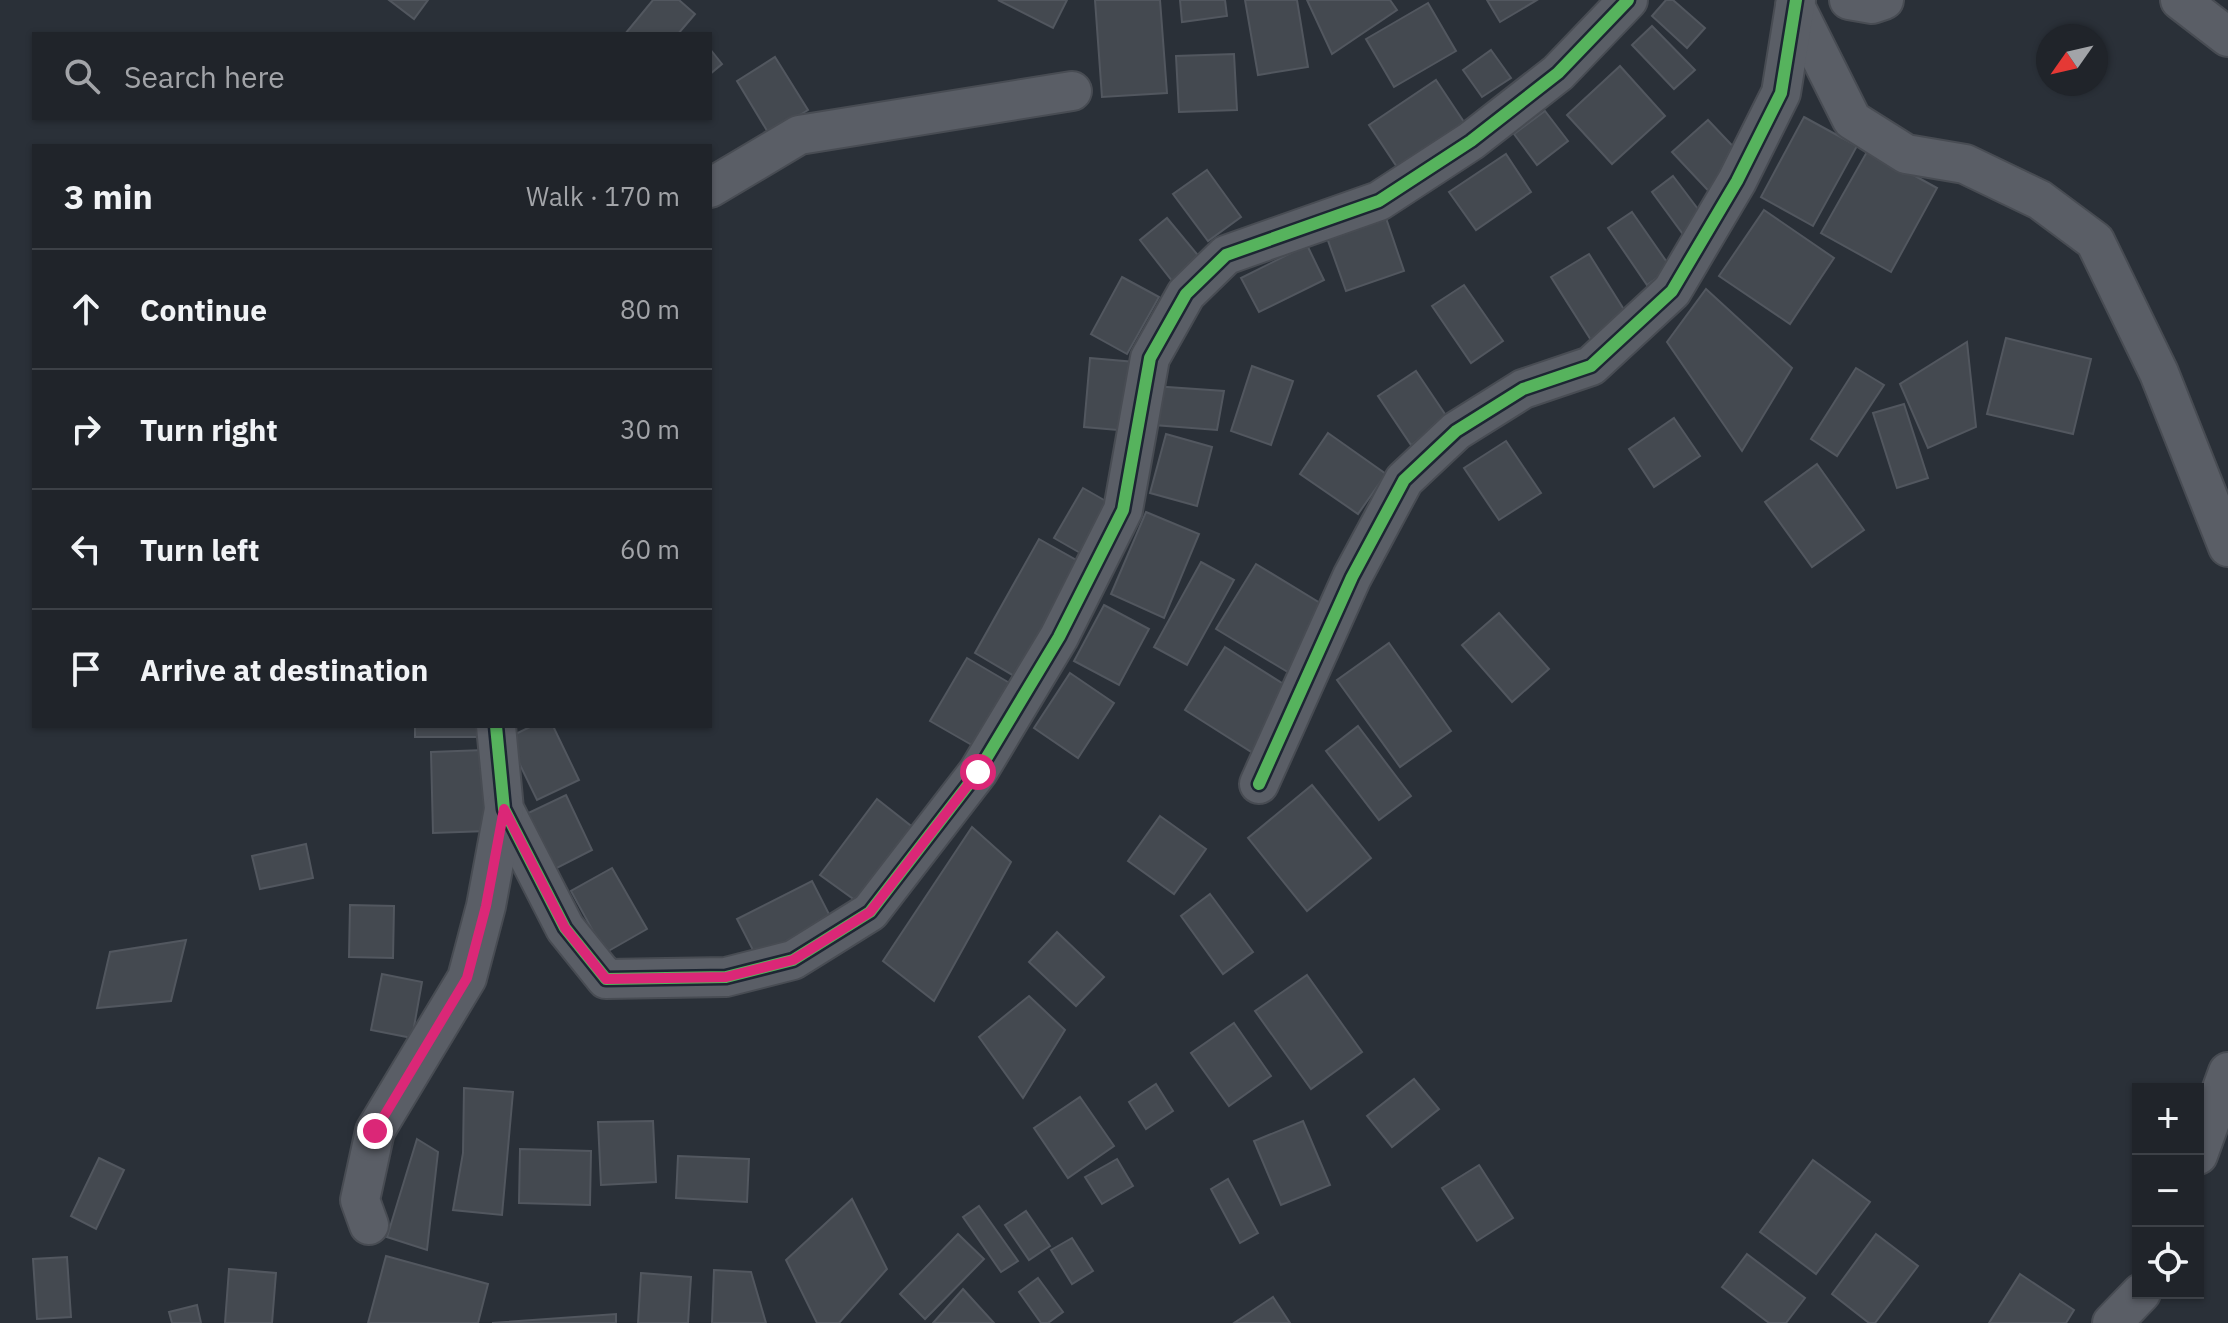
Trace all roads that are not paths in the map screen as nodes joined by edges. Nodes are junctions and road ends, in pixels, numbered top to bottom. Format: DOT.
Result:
graph roads {
  1 [pos="1628,0"];
  2 [pos="1849,0"];
  3 [pos="1884,0"];
  4 [pos="2180,0"];
  5 [pos="1796,3"];
  6 [pos="2228,37"];
  7 [pos="1072,91"];
  8 [pos="712,187"];
  9 [pos="2228,547"];
  10 [pos="496,728"];
  11 [pos="1259,784"];
  12 [pos="504,809"];
  13 [pos="2228,1072"];
  14 [pos="2204,1138"];
  15 [pos="369,1225"];
  16 [pos="2135,1299"];
  17 [pos="2112,1323"];
  1 -- 12 [label="street"];
  2 -- 3 [label="street"];
  4 -- 6 [label="street"];
  5 -- 9 [label="street"];
  5 -- 11 [label="street"];
  7 -- 8 [label="street"];
  10 -- 12 [label="street"];
  12 -- 15 [label="street"];
  13 -- 14 [label="street"];
  16 -- 17 [label="street"];
}
